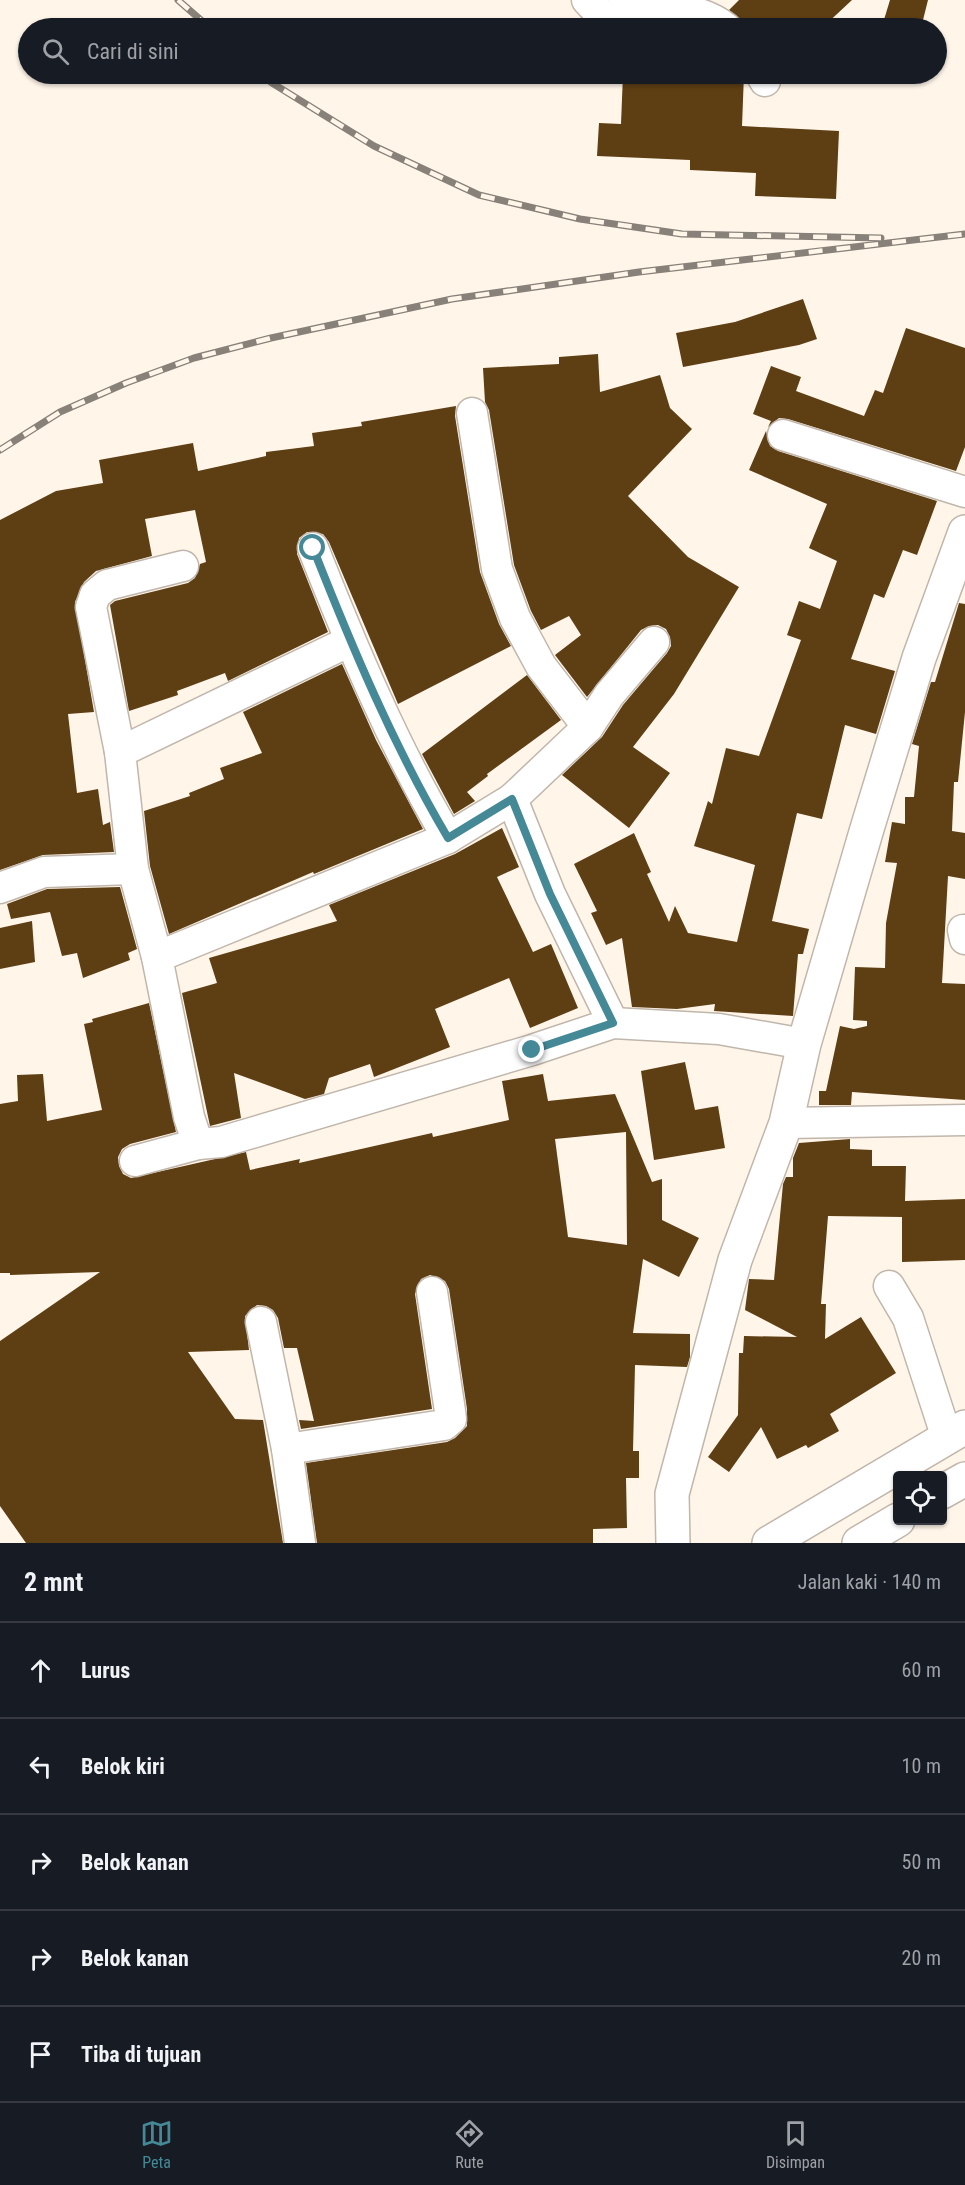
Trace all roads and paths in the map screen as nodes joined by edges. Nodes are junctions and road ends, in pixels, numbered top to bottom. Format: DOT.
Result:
graph roads {
  1 [pos="586,0"];
  2 [pos="708,18"];
  3 [pos="472,413"];
  4 [pos="783,435"];
  5 [pos="965,492"];
  6 [pos="965,532"];
  7 [pos="313,548"];
  8 [pos="183,567"];
  9 [pos="350,641"];
  10 [pos="654,642"];
  11 [pos="588,727"];
  12 [pos="120,752"];
  13 [pos="512,799"];
  14 [pos="448,838"];
  15 [pos="134,869"];
  16 [pos="0,888"];
  17 [pos="157,957"];
  18 [pos="613,1023"];
  19 [pos="804,1044"];
  20 [pos="965,1120"];
  21 [pos="786,1123"];
  22 [pos="198,1144"];
  23 [pos="135,1161"];
  24 [pos="889,1286"];
  25 [pos="432,1292"];
  26 [pos="261,1322"];
  27 [pos="956,1432"];
  28 [pos="287,1449"];
  29 [pos="965,1479"];
  30 [pos="947,1489"];
  31 [pos="893,1522"];
  32 [pos="300,1543"];
  33 [pos="673,1543"];
  34 [pos="769,1543"];
  35 [pos="859,1543"];
  1 -- 2 [label="street"];
  3 -- 11 [label="street"];
  4 -- 5 [label="street"];
  6 -- 19 [label="main road"];
  7 -- 9 [label="street"];
  8 -- 12 [label="street"];
  9 -- 12 [label="street"];
  9 -- 14 [label="street"];
  10 -- 11 [label="street"];
  11 -- 13 [label="street"];
  12 -- 15 [label="street"];
  13 -- 14 [label="street"];
  13 -- 18 [label="street"];
  14 -- 17 [label="street"];
  15 -- 16 [label="street"];
  15 -- 17 [label="street"];
  17 -- 22 [label="street"];
  18 -- 19 [label="street"];
  18 -- 22 [label="street"];
  19 -- 21 [label="main road"];
  20 -- 21 [label="street"];
  21 -- 33 [label="main road"];
  22 -- 23 [label="street"];
  24 -- 27 [label="street"];
  25 -- 28 [label="street"];
  26 -- 28 [label="street"];
  27 -- 34 [label="main road"];
  28 -- 32 [label="street"];
  29 -- 30 [label="main road"];
  31 -- 35 [label="main road"];
}
